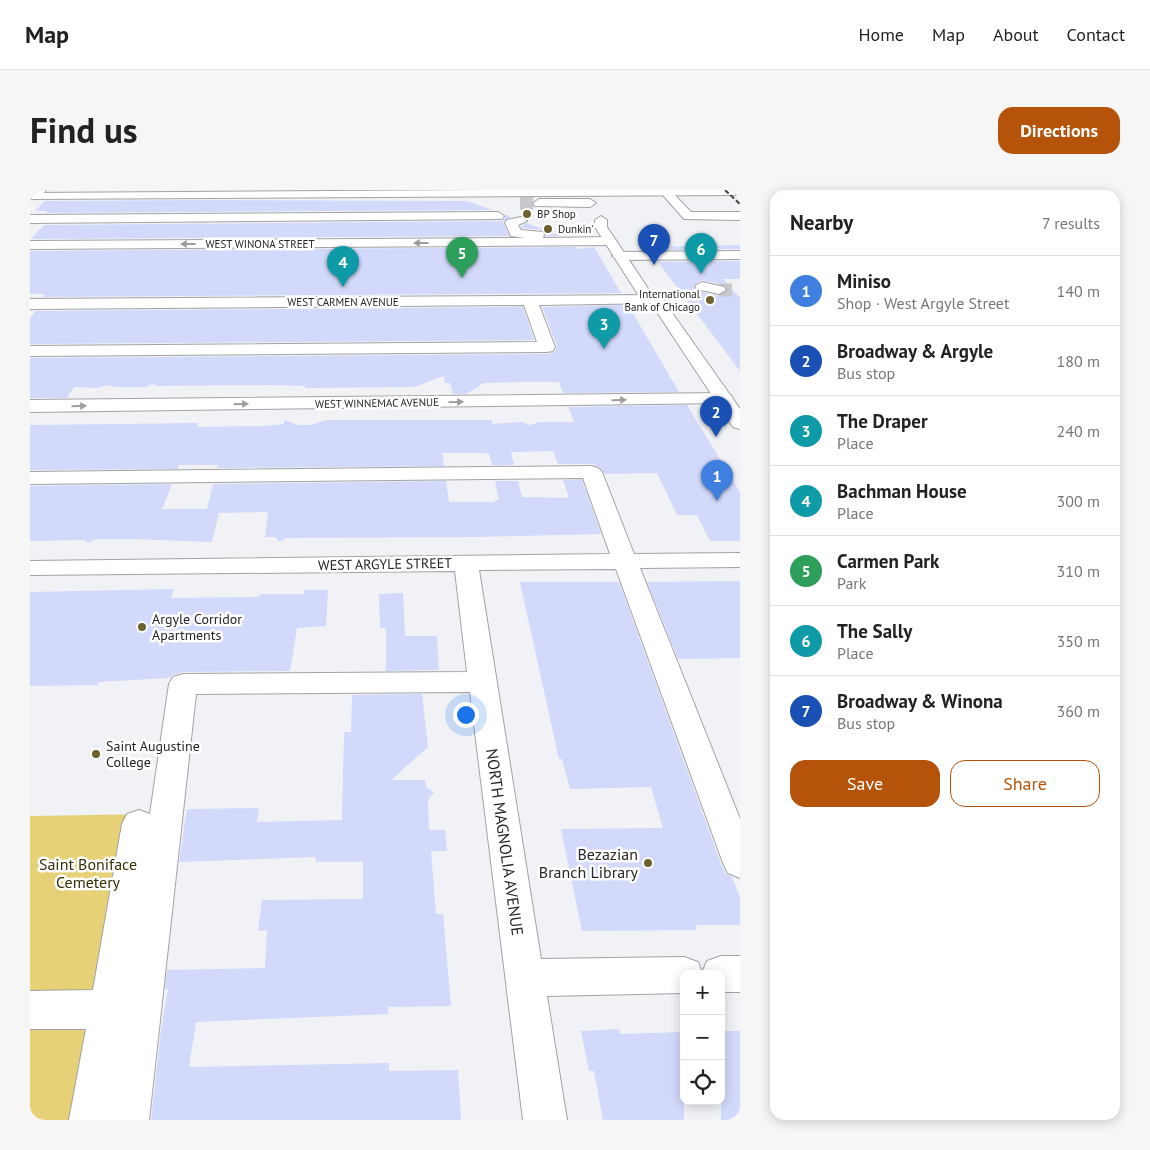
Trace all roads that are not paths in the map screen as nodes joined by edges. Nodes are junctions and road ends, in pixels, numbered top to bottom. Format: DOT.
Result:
graph roads {
  1 [pos="267,192"];
  2 [pos="345,192"];
  3 [pos="422,192"];
  4 [pos="497,192"];
  5 [pos="674,192"];
  6 [pos="720,192"];
  7 [pos="740,192"];
  8 [pos="114,193"];
  9 [pos="192,193"];
  10 [pos="35,194"];
  11 [pos="586,195"];
  12 [pos="520,203"];
  13 [pos="544,203"];
  14 [pos="740,211"];
  15 [pos="498,216"];
  16 [pos="740,216"];
  17 [pos="30,219"];
  18 [pos="521,221"];
  19 [pos="603,227"];
  20 [pos="508,242"];
  21 [pos="30,245"];
  22 [pos="740,255"];
  23 [pos="626,256"];
  24 [pos="702,286"];
  25 [pos="720,290"];
  26 [pos="530,300"];
  27 [pos="656,300"];
  28 [pos="30,304"];
  29 [pos="30,351"];
  30 [pos="724,399"];
  31 [pos="30,406"];
  32 [pos="740,423"];
  33 [pos="30,478"];
  34 [pos="740,560"];
  35 [pos="625,561"];
  36 [pos="466,563"];
  37 [pos="30,568"];
  38 [pos="483,682"];
  39 [pos="139,824"];
  40 [pos="740,862"];
  41 [pos="725,974"];
  42 [pos="740,974"];
  43 [pos="680,975"];
  44 [pos="525,978"];
  45 [pos="108,1009"];
  46 [pos="30,1010"];
  47 [pos="91,1120"];
  48 [pos="127,1120"];
  49 [pos="545,1120"];
  1 -- 2 [label="street"];
  1 -- 9 [label="street"];
  2 -- 3 [label="street"];
  3 -- 4 [label="street"];
  4 -- 12 [label="street"];
  4 -- 13 [label="street"];
  4 -- 15 [label="street"];
  5 -- 6 [label="street"];
  5 -- 11 [label="street"];
  5 -- 16 [label="street"];
  6 -- 7 [label="street"];
  6 -- 14 [label="street"];
  8 -- 9 [label="street"];
  8 -- 10 [label="street"];
  11 -- 13 [label="street"];
  11 -- 19 [label="street"];
  13 -- 19 [label="street"];
  15 -- 17 [label="street"];
  15 -- 20 [label="street"];
  18 -- 19 [label="street"];
  19 -- 20 [label="street, WEST WINONA STREET"];
  19 -- 23 [label="street"];
  19 -- 23 [label="street"];
  20 -- 21 [label="street, WEST WINONA STREET, one-way"];
  22 -- 23 [label="street"];
  23 -- 27 [label="street"];
  24 -- 25 [label="street"];
  26 -- 27 [label="street, WEST CARMEN AVENUE"];
  26 -- 28 [label="street, WEST CARMEN AVENUE"];
  26 -- 29 [label="street"];
  27 -- 30 [label="street"];
  31 -- 30 [label="street, WEST WINNEMAC AVENUE, one-way"];
  30 -- 32 [label="street"];
  33 -- 35 [label="street"];
  34 -- 35 [label="street, WEST ARGYLE STREET"];
  35 -- 36 [label="street, WEST ARGYLE STREET"];
  35 -- 40 [label="street"];
  36 -- 37 [label="street, WEST ARGYLE STREET"];
  36 -- 38 [label="street, NORTH MAGNOLIA AVENUE"];
  38 -- 44 [label="street, NORTH MAGNOLIA AVENUE"];
  38 -- 48 [label="street"];
  39 -- 45 [label="street"];
  41 -- 42 [label="street"];
  43 -- 44 [label="street"];
  44 -- 49 [label="street, NORTH MAGNOLIA AVENUE"];
  45 -- 46 [label="street"];
  45 -- 47 [label="street"];
}
